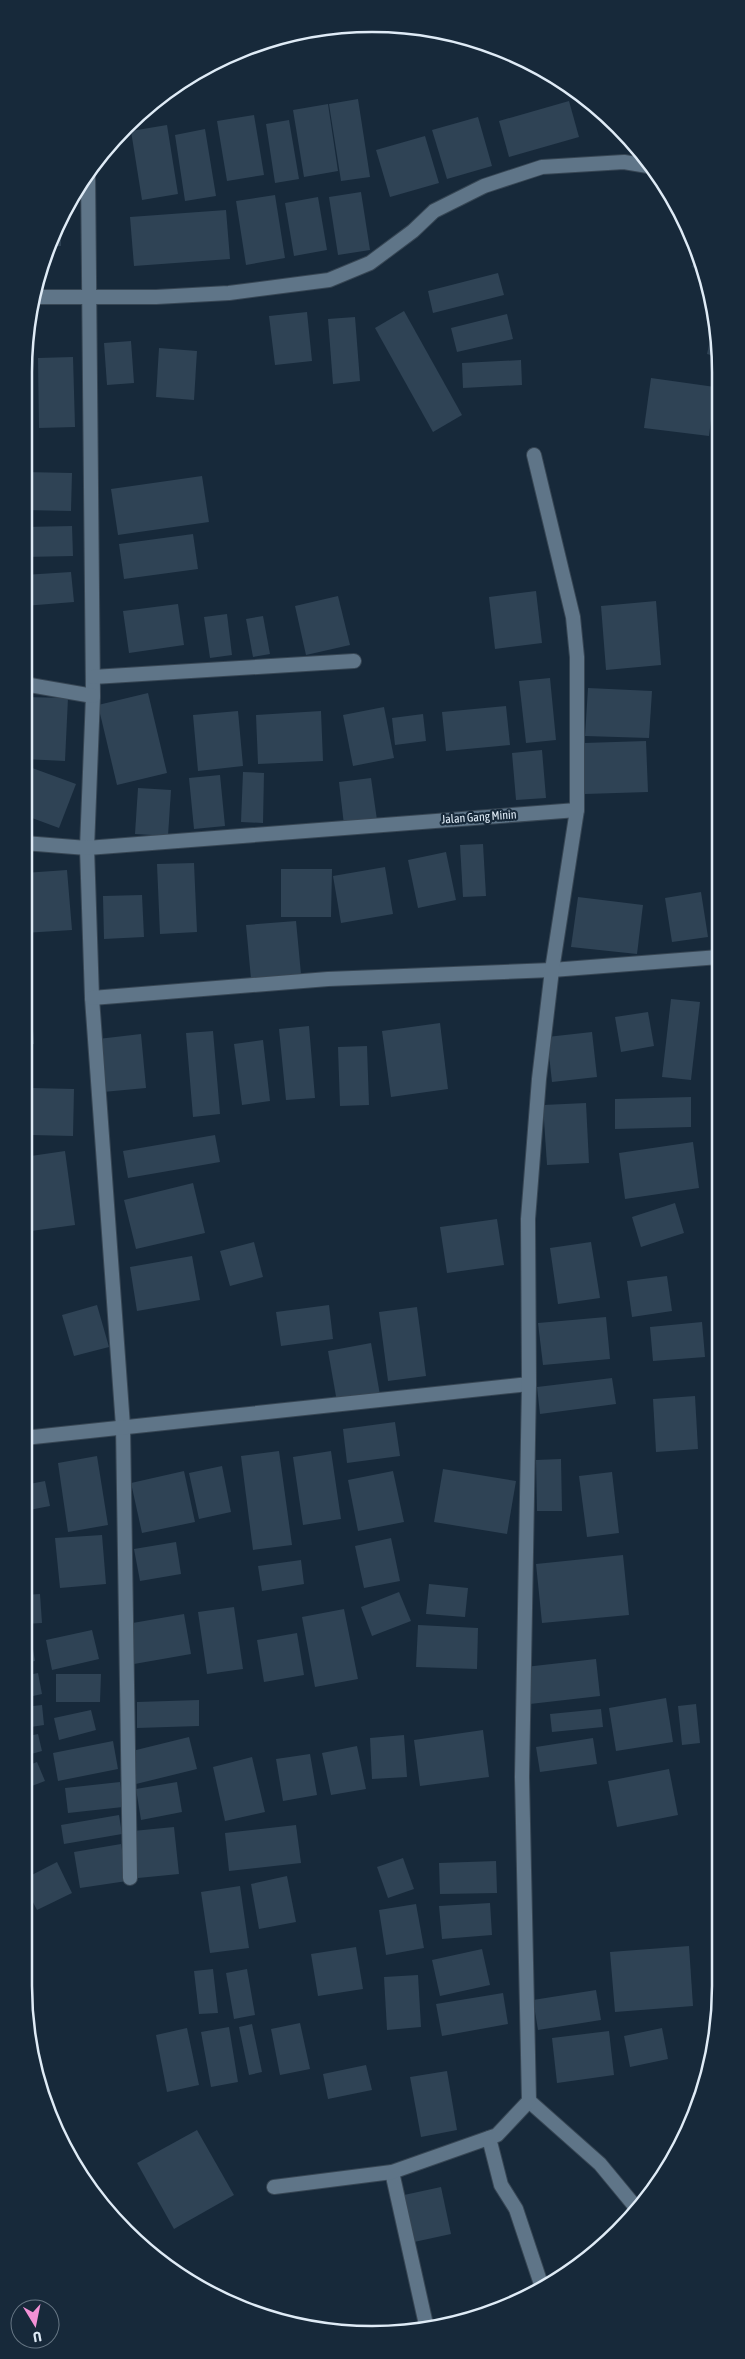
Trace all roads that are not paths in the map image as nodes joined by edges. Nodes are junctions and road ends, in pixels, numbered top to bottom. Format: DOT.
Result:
graph roads {
  1 [pos="641,165"];
  2 [pos="88,187"];
  3 [pos="89,296"];
  4 [pos="41,297"];
  5 [pos="534,455"];
  6 [pos="354,661"];
  7 [pos="93,677"];
  8 [pos="32,685"];
  9 [pos="93,696"];
  10 [pos="577,810"];
  11 [pos="32,844"];
  12 [pos="88,848"];
  13 [pos="712,958"];
  14 [pos="552,970"];
  15 [pos="92,998"];
  16 [pos="530,1384"];
  17 [pos="123,1426"];
  18 [pos="32,1437"];
  19 [pos="130,1878"];
  20 [pos="529,2101"];
  21 [pos="489,2138"];
  22 [pos="392,2172"];
  23 [pos="274,2187"];
  24 [pos="633,2204"];
  25 [pos="540,2282"];
  26 [pos="426,2322"];
  1 -- 3 [label="street"];
  2 -- 3 [label="street"];
  3 -- 4 [label="street"];
  3 -- 7 [label="street"];
  5 -- 10 [label="street"];
  6 -- 7 [label="street"];
  7 -- 9 [label="street"];
  8 -- 9 [label="street"];
  9 -- 12 [label="street"];
  10 -- 12 [label="street, Jalan Gang Minin"];
  10 -- 14 [label="street"];
  11 -- 12 [label="street, Jalan Gang Minin"];
  12 -- 15 [label="street"];
  13 -- 14 [label="street"];
  14 -- 15 [label="street"];
  14 -- 16 [label="street"];
  15 -- 17 [label="street"];
  16 -- 17 [label="street"];
  16 -- 20 [label="street"];
  17 -- 18 [label="street"];
  17 -- 19 [label="street"];
  20 -- 21 [label="street"];
  20 -- 24 [label="street"];
  21 -- 22 [label="street"];
  21 -- 25 [label="street"];
  22 -- 23 [label="street"];
  22 -- 26 [label="street"];
}
